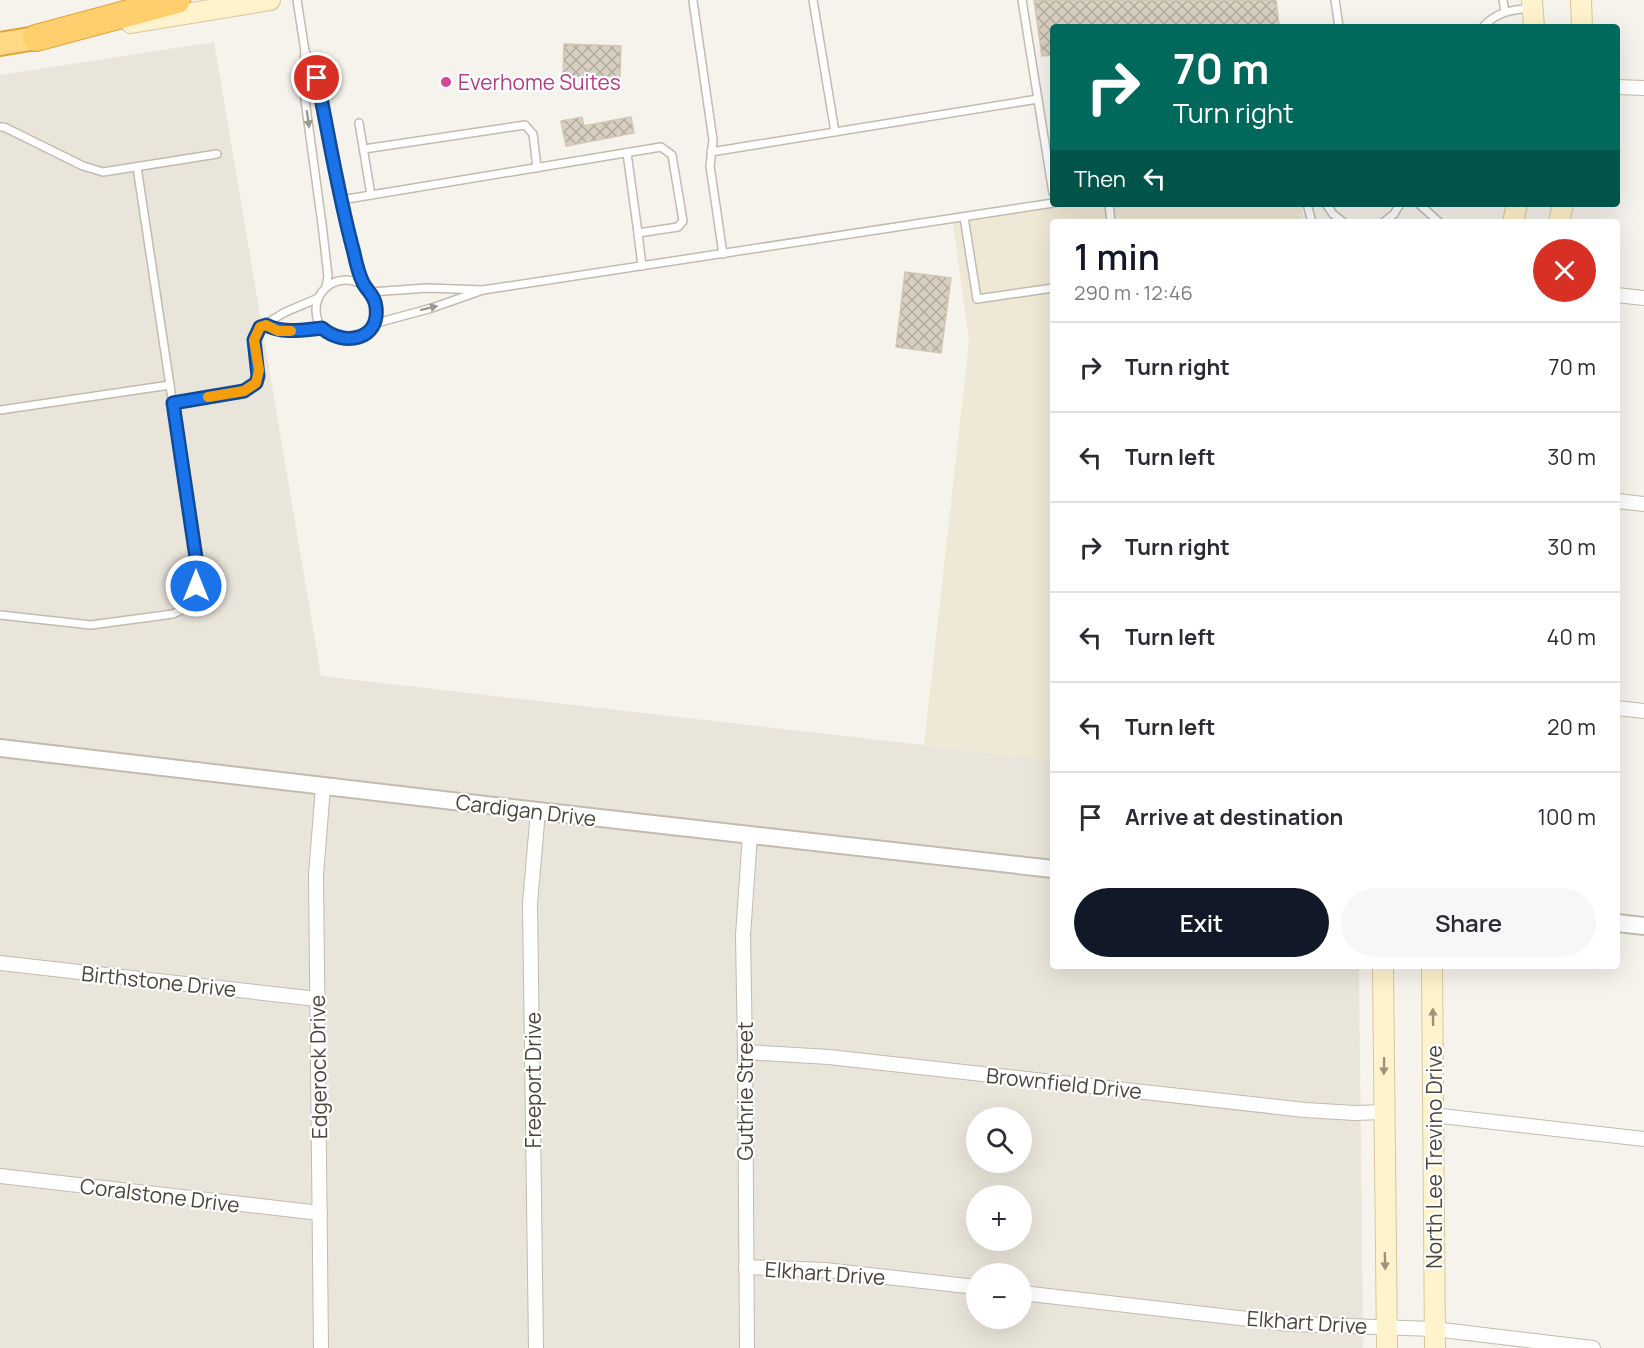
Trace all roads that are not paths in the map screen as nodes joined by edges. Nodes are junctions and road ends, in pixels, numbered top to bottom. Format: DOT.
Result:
graph roads {
  1 [pos="177,0"];
  2 [pos="270,0"];
  3 [pos="297,0"];
  4 [pos="813,0"];
  5 [pos="1022,0"];
  6 [pos="1335,0"];
  7 [pos="1503,0"];
  8 [pos="1581,0"];
  9 [pos="693,1"];
  10 [pos="1504,12"];
  11 [pos="1533,12"];
  12 [pos="1339,24"];
  13 [pos="1486,24"];
  14 [pos="1582,24"];
  15 [pos="36,38"];
  16 [pos="0,44"];
  17 [pos="305,51"];
  18 [pos="1620,87"];
  19 [pos="1644,88"];
  20 [pos="1038,99"];
  21 [pos="359,123"];
  22 [pos="0,128"];
  23 [pos="835,132"];
  24 [pos="364,149"];
  25 [pos="711,152"];
  26 [pos="627,153"];
  27 [pos="217,154"];
  28 [pos="138,166"];
  29 [pos="537,168"];
  30 [pos="1050,174"];
  31 [pos="371,195"];
  32 [pos="341,200"];
  33 [pos="1050,203"];
  34 [pos="1328,207"];
  35 [pos="1398,207"];
  36 [pos="1422,207"];
  37 [pos="964,217"];
  38 [pos="1339,219"];
  39 [pos="1388,219"];
  40 [pos="1436,219"];
  41 [pos="638,233"];
  42 [pos="723,254"];
  43 [pos="642,266"];
  44 [pos="364,286"];
  45 [pos="326,287"];
  46 [pos="1050,288"];
  47 [pos="483,290"];
  48 [pos="370,292"];
  49 [pos="1620,295"];
  50 [pos="318,298"];
  51 [pos="1644,298"];
  52 [pos="373,324"];
  53 [pos="266,325"];
  54 [pos="322,328"];
  55 [pos="170,385"];
  56 [pos="173,403"];
  57 [pos="0,410"];
  58 [pos="1620,501"];
  59 [pos="1644,504"];
  60 [pos="0,615"];
  61 [pos="1620,708"];
  62 [pos="1644,711"];
  63 [pos="0,748"];
  64 [pos="323,787"];
  65 [pos="538,812"];
  66 [pos="750,835"];
  67 [pos="1050,869"];
  68 [pos="1620,923"];
  69 [pos="1644,926"];
  70 [pos="0,963"];
  71 [pos="1383,969"];
  72 [pos="1432,969"];
  73 [pos="317,999"];
  74 [pos="746,1052"];
  75 [pos="1383,1112"];
  76 [pos="1432,1114"];
  77 [pos="1644,1139"];
  78 [pos="0,1176"];
  79 [pos="320,1213"];
  80 [pos="746,1267"];
  81 [pos="966,1286"];
  82 [pos="1032,1294"];
  83 [pos="1387,1327"];
  84 [pos="1435,1338"];
  85 [pos="1575,1347"];
  86 [pos="321,1348"];
  87 [pos="536,1348"];
  88 [pos="747,1348"];
  89 [pos="1387,1348"];
  90 [pos="1593,1348"];
  1 -- 15 [label="highway"];
  2 -- 15 [label="main road"];
  3 -- 17 [label="lane"];
  4 -- 23 [label="lane"];
  5 -- 20 [label="lane"];
  6 -- 12 [label="lane"];
  7 -- 10 [label="lane"];
  8 -- 14 [label="main road"];
  9 -- 25 [label="lane"];
  10 -- 11 [label="lane"];
  10 -- 13 [label="lane"];
  15 -- 16 [label="highway"];
  17 -- 32 [label="lane"];
  17 -- 45 [label="lane, one-way"];
  18 -- 19 [label="street"];
  20 -- 23 [label="lane"];
  20 -- 30 [label="lane"];
  21 -- 24 [label="lane"];
  22 -- 28 [label="lane"];
  23 -- 25 [label="lane"];
  24 -- 29 [label="lane"];
  24 -- 31 [label="lane"];
  25 -- 42 [label="lane"];
  26 -- 29 [label="lane"];
  26 -- 41 [label="lane"];
  26 -- 41 [label="lane"];
  27 -- 28 [label="lane"];
  28 -- 55 [label="lane"];
  29 -- 31 [label="lane"];
  31 -- 32 [label="lane"];
  32 -- 44 [label="lane"];
  33 -- 37 [label="lane"];
  34 -- 38 [label="lane"];
  35 -- 39 [label="lane"];
  36 -- 40 [label="lane"];
  37 -- 42 [label="lane"];
  37 -- 46 [label="lane"];
  41 -- 43 [label="lane"];
  42 -- 43 [label="lane"];
  43 -- 47 [label="lane"];
  44 -- 45 [label="lane"];
  44 -- 48 [label="lane"];
  45 -- 50 [label="lane"];
  47 -- 48 [label="lane"];
  52 -- 47 [label="lane, one-way"];
  48 -- 52 [label="lane"];
  49 -- 51 [label="street"];
  50 -- 53 [label="lane"];
  50 -- 54 [label="lane"];
  52 -- 54 [label="lane"];
  53 -- 54 [label="lane"];
  53 -- 56 [label="lane"];
  55 -- 56 [label="lane"];
  55 -- 57 [label="lane"];
  56 -- 60 [label="lane"];
  58 -- 59 [label="street"];
  61 -- 62 [label="street"];
  63 -- 64 [label="street, Cardigan Drive"];
  64 -- 65 [label="street, Cardigan Drive"];
  64 -- 73 [label="street, Edgerock Drive"];
  65 -- 66 [label="street, Cardigan Drive"];
  65 -- 87 [label="street, Freeport Drive"];
  66 -- 67 [label="street, Cardigan Drive"];
  66 -- 74 [label="street, Guthrie Street"];
  68 -- 69 [label="street"];
  70 -- 73 [label="street, Birthstone Drive"];
  71 -- 75 [label="main road, one-way"];
  76 -- 72 [label="main road, North Lee Trevino Drive, one-way"];
  73 -- 79 [label="street, Edgerock Drive"];
  74 -- 75 [label="street, Brownfield Drive"];
  74 -- 80 [label="street, Guthrie Street"];
  75 -- 83 [label="main road, one-way"];
  76 -- 77 [label="street"];
  76 -- 84 [label="main road, North Lee Trevino Drive"];
  78 -- 79 [label="street, Coralstone Drive"];
  79 -- 86 [label="street, Edgerock Drive"];
  80 -- 81 [label="street, Elkhart Drive"];
  80 -- 88 [label="street, Guthrie Street"];
  82 -- 83 [label="street, Elkhart Drive"];
  83 -- 84 [label="street, Elkhart Drive"];
  83 -- 89 [label="main road"];
  84 -- 85 [label="street, Elkhart Drive"];
  85 -- 90 [label="street, Elkhart Drive"];
}
